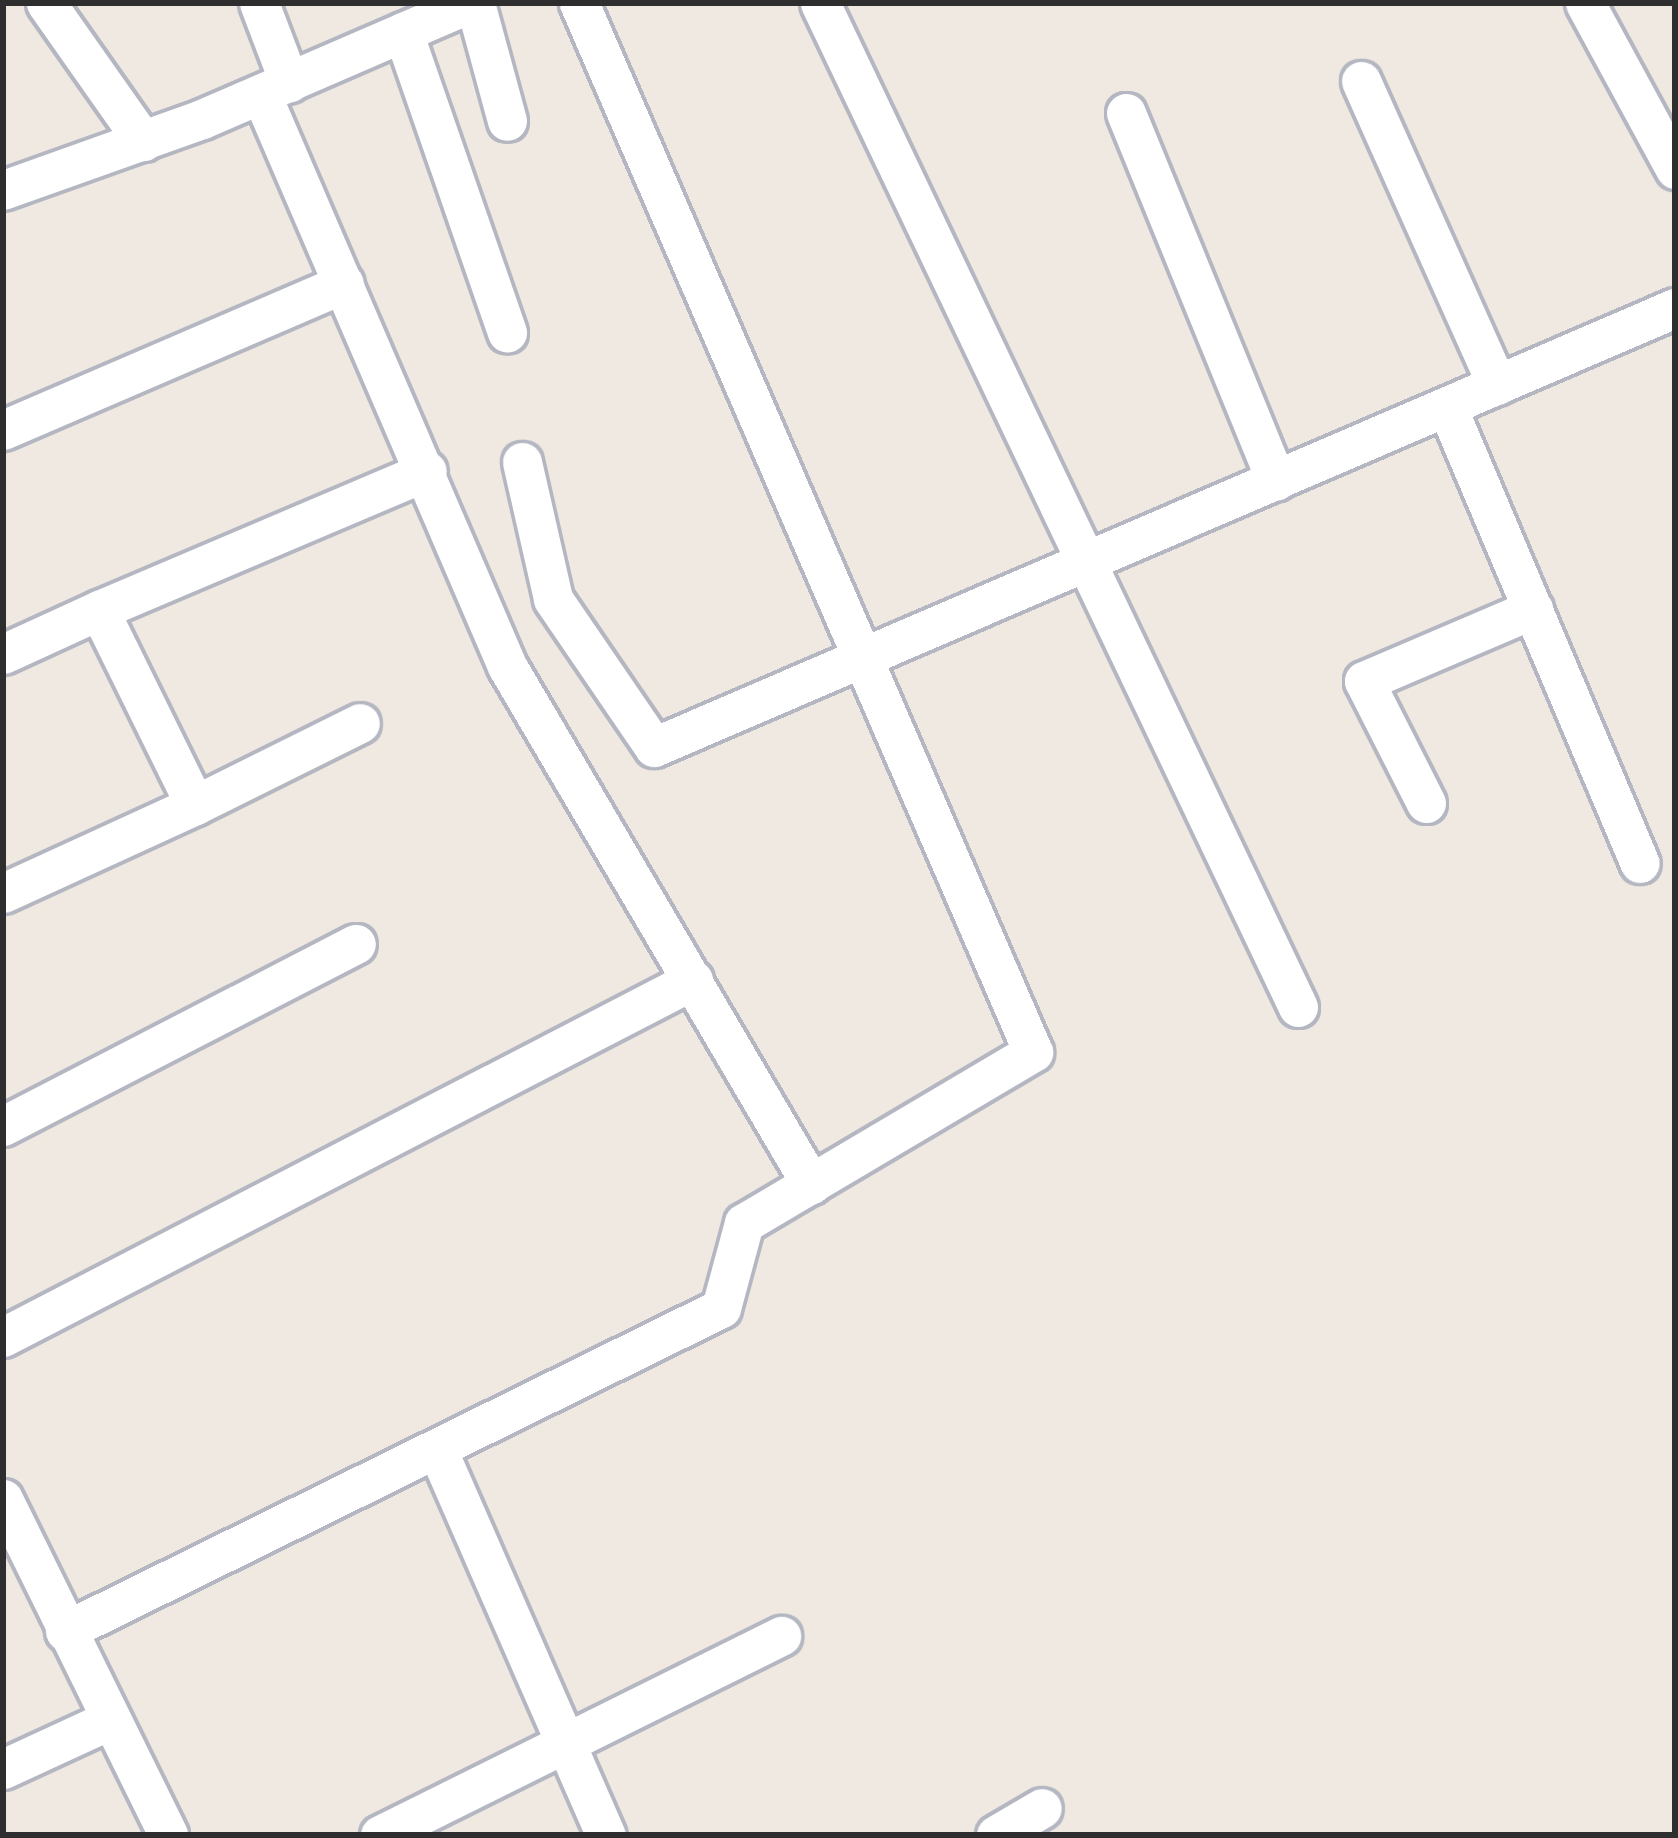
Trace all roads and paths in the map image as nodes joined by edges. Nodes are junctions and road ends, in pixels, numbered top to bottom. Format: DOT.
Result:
graph roads {
  1 [pos="46,3"];
  2 [pos="259,3"];
  3 [pos="472,3"];
  4 [pos="579,3"];
  5 [pos="820,3"];
  6 [pos="1585,3"];
  7 [pos="403,32"];
  8 [pos="1361,81"];
  9 [pos="275,88"];
  10 [pos="1126,113"];
  11 [pos="1663,117"];
  12 [pos="507,121"];
  13 [pos="143,140"];
  14 [pos="1675,169"];
  15 [pos="3,190"];
  16 [pos="344,284"];
  17 [pos="1675,308"];
  18 [pos="507,333"];
  19 [pos="1498,385"];
  20 [pos="1448,407"];
  21 [pos="3,430"];
  22 [pos="522,462"];
  23 [pos="427,471"];
  24 [pos="1276,481"];
  25 [pos="1091,560"];
  26 [pos="99,610"];
  27 [pos="1533,610"];
  28 [pos="3,654"];
  29 [pos="862,658"];
  30 [pos="360,724"];
  31 [pos="1426,803"];
  32 [pos="195,805"];
  33 [pos="1640,863"];
  34 [pos="3,893"];
  35 [pos="356,944"];
  36 [pos="693,980"];
  37 [pos="1298,1007"];
  38 [pos="3,1126"];
  39 [pos="811,1184"];
  40 [pos="3,1337"];
  41 [pos="437,1449"];
  42 [pos="3,1499"];
  43 [pos="12,1544"];
  44 [pos="65,1631"];
  45 [pos="781,1636"];
  46 [pos="109,1720"];
  47 [pos="567,1746"];
  48 [pos="3,1769"];
  49 [pos="1042,1808"];
  50 [pos="168,1835"];
  51 [pos="380,1835"];
  52 [pos="606,1835"];
  53 [pos="996,1835"];
  1 -- 13 [label="street"];
  2 -- 9 [label="street"];
  3 -- 7 [label="street"];
  3 -- 12 [label="street"];
  4 -- 29 [label="street"];
  5 -- 25 [label="street"];
  6 -- 11 [label="street"];
  7 -- 9 [label="street"];
  7 -- 18 [label="street"];
  8 -- 19 [label="street"];
  9 -- 13 [label="street"];
  9 -- 16 [label="street"];
  10 -- 24 [label="street"];
  11 -- 14 [label="street"];
  13 -- 15 [label="street"];
  16 -- 21 [label="street"];
  16 -- 23 [label="street"];
  17 -- 19 [label="street"];
  19 -- 20 [label="street"];
  20 -- 24 [label="street"];
  20 -- 27 [label="street"];
  22 -- 29 [label="street"];
  23 -- 26 [label="street"];
  23 -- 36 [label="street"];
  24 -- 25 [label="street"];
  25 -- 29 [label="street"];
  25 -- 37 [label="street"];
  26 -- 28 [label="street"];
  26 -- 32 [label="street"];
  27 -- 31 [label="street"];
  27 -- 33 [label="street"];
  29 -- 39 [label="street"];
  30 -- 32 [label="street"];
  32 -- 34 [label="street"];
  35 -- 38 [label="street"];
  36 -- 39 [label="street"];
  36 -- 40 [label="street"];
  39 -- 41 [label="street"];
  41 -- 44 [label="street"];
  41 -- 47 [label="street"];
  42 -- 43 [label="street"];
  43 -- 44 [label="street"];
  44 -- 46 [label="street"];
  45 -- 47 [label="street"];
  46 -- 48 [label="street"];
  46 -- 50 [label="street"];
  47 -- 51 [label="street"];
  47 -- 52 [label="street"];
  49 -- 53 [label="street"];
}
